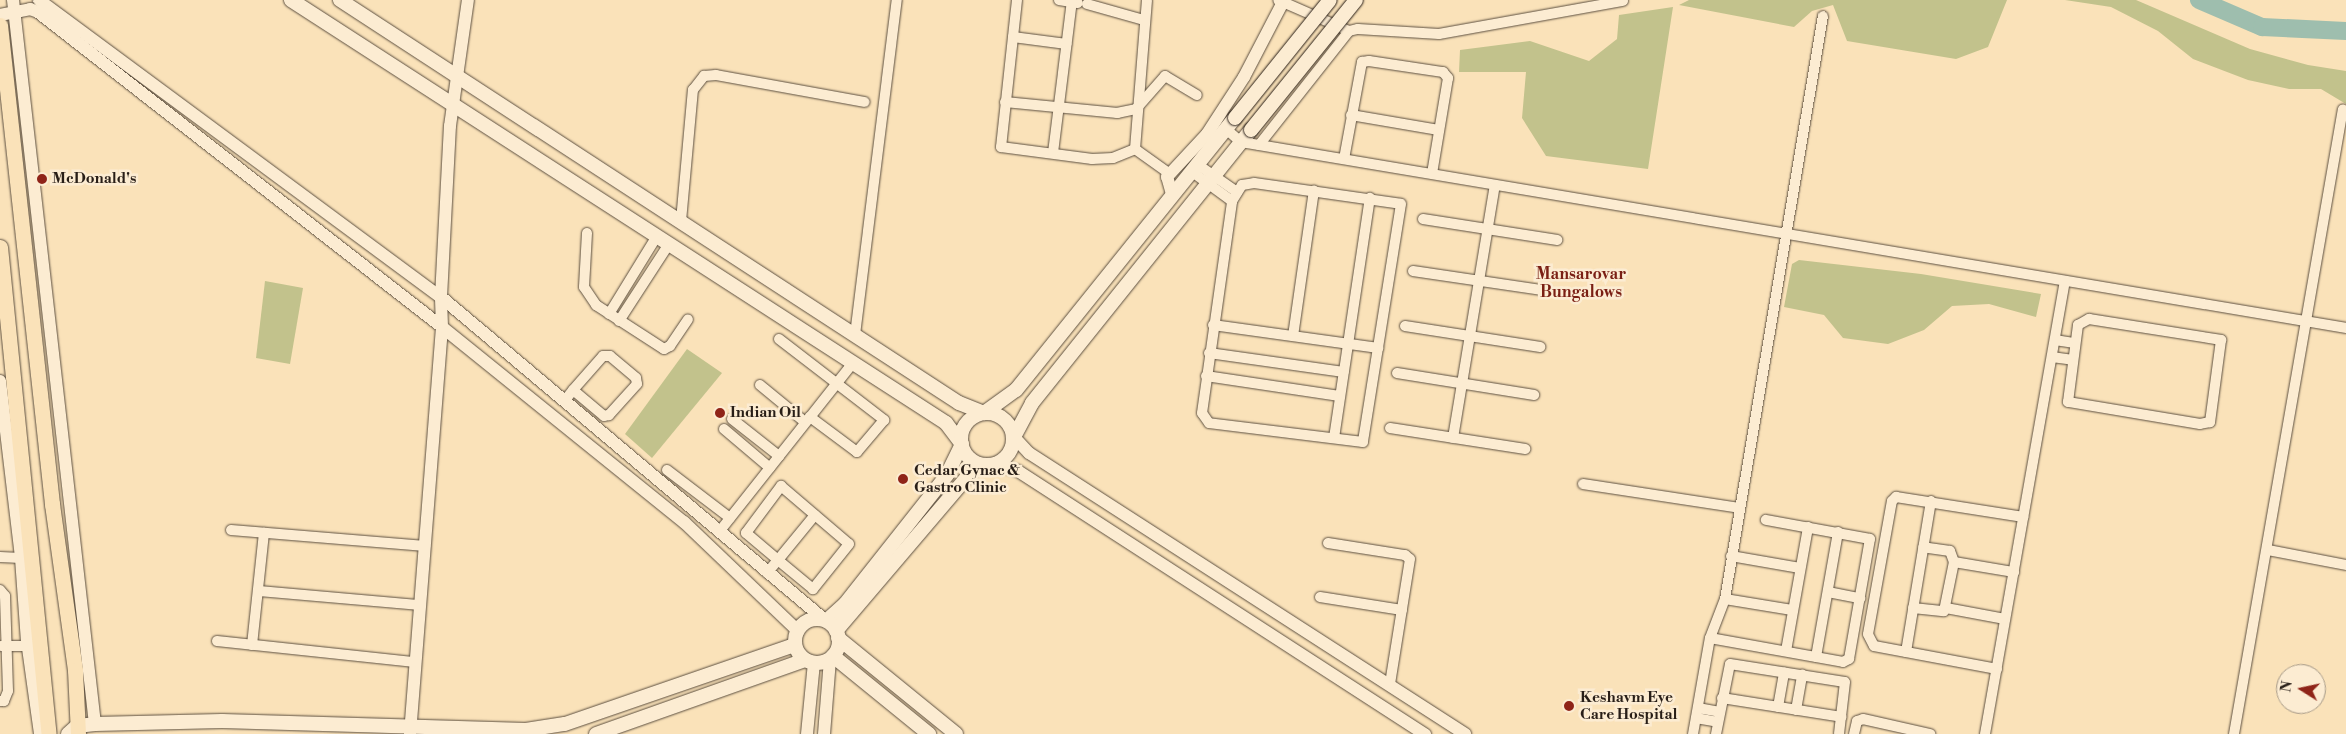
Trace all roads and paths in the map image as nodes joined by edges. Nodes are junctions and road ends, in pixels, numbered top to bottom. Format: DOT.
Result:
graph roads {
  1 [pos="39,0"];
  2 [pos="291,0"];
  3 [pos="340,0"];
  4 [pos="468,0"];
  5 [pos="897,0"];
  6 [pos="1017,0"];
  7 [pos="1059,0"];
  8 [pos="1147,0"];
  9 [pos="1330,0"];
  10 [pos="1356,0"];
  11 [pos="1072,1"];
  12 [pos="1281,1"];
  13 [pos="1623,1"];
  14 [pos="1088,2"];
  15 [pos="14,6"];
  16 [pos="0,15"];
  17 [pos="1823,16"];
  18 [pos="1144,20"];
  19 [pos="0,25"];
  20 [pos="1350,31"];
  21 [pos="1013,37"];
  22 [pos="1067,44"];
  23 [pos="458,74"];
  24 [pos="1197,95"];
  25 [pos="865,102"];
  26 [pos="1005,102"];
  27 [pos="452,105"];
  28 [pos="1059,108"];
  29 [pos="1136,109"];
  30 [pos="2342,109"];
  31 [pos="1351,115"];
  32 [pos="1231,124"];
  33 [pos="1439,130"];
  34 [pos="1241,142"];
  35 [pos="1259,145"];
  36 [pos="1135,149"];
  37 [pos="1054,153"];
  38 [pos="1344,159"];
  39 [pos="1194,167"];
  40 [pos="1170,174"];
  41 [pos="1432,174"];
  42 [pos="1211,180"];
  43 [pos="1495,185"];
  44 [pos="1314,191"];
  45 [pos="1172,194"];
  46 [pos="1234,197"];
  47 [pos="1370,198"];
  48 [pos="1422,219"];
  49 [pos="681,221"];
  50 [pos="1488,229"];
  51 [pos="587,233"];
  52 [pos="1785,234"];
  53 [pos="658,236"];
  54 [pos="1557,240"];
  55 [pos="669,244"];
  56 [pos="0,247"];
  57 [pos="1414,271"];
  58 [pos="1480,281"];
  59 [pos="2065,281"];
  60 [pos="1548,292"];
  61 [pos="3,297"];
  62 [pos="441,297"];
  63 [pos="609,314"];
  64 [pos="688,319"];
  65 [pos="619,321"];
  66 [pos="2306,322"];
  67 [pos="1213,325"];
  68 [pos="442,326"];
  69 [pos="1405,326"];
  70 [pos="2346,328"];
  71 [pos="855,335"];
  72 [pos="1292,336"];
  73 [pos="1470,336"];
  74 [pos="779,339"];
  75 [pos="2054,340"];
  76 [pos="2076,343"];
  77 [pos="1349,344"];
  78 [pos="1540,347"];
  79 [pos="1378,348"];
  80 [pos="1209,353"];
  81 [pos="2052,357"];
  82 [pos="2073,360"];
  83 [pos="853,363"];
  84 [pos="1344,372"];
  85 [pos="1397,372"];
  86 [pos="1206,376"];
  87 [pos="0,381"];
  88 [pos="1462,383"];
  89 [pos="836,384"];
  90 [pos="760,385"];
  91 [pos="570,395"];
  92 [pos="1534,395"];
  93 [pos="1340,396"];
  94 [pos="984,413"];
  95 [pos="732,419"];
  96 [pos="808,420"];
  97 [pos="1390,428"];
  98 [pos="724,429"];
  99 [pos="1014,437"];
  100 [pos="1334,438"];
  101 [pos="1453,438"];
  102 [pos="962,444"];
  103 [pos="1525,449"];
  104 [pos="779,456"];
  105 [pos="56,460"];
  106 [pos="978,464"];
  107 [pos="995,464"];
  108 [pos="770,468"];
  109 [pos="668,470"];
  110 [pos="18,474"];
  111 [pos="1583,484"];
  112 [pos="1931,501"];
  113 [pos="1739,508"];
  114 [pos="815,515"];
  115 [pos="730,518"];
  116 [pos="2023,518"];
  117 [pos="1766,520"];
  118 [pos="1808,527"];
  119 [pos="230,530"];
  120 [pos="719,532"];
  121 [pos="1838,532"];
  122 [pos="264,533"];
  123 [pos="1328,543"];
  124 [pos="424,546"];
  125 [pos="1924,547"];
  126 [pos="2268,550"];
  127 [pos="1732,556"];
  128 [pos="0,558"];
  129 [pos="21,558"];
  130 [pos="778,560"];
  131 [pos="1954,562"];
  132 [pos="2346,565"];
  133 [pos="1800,568"];
  134 [pos="2014,572"];
  135 [pos="767,573"];
  136 [pos="0,590"];
  137 [pos="258,590"];
  138 [pos="1828,592"];
  139 [pos="1320,597"];
  140 [pos="1860,598"];
  141 [pos="1724,599"];
  142 [pos="420,605"];
  143 [pos="1913,608"];
  144 [pos="1946,608"];
  145 [pos="1402,610"];
  146 [pos="1792,610"];
  147 [pos="2006,619"];
  148 [pos="834,630"];
  149 [pos="798,631"];
  150 [pos="1710,638"];
  151 [pos="217,642"];
  152 [pos="252,645"];
  153 [pos="796,645"];
  154 [pos="3,646"];
  155 [pos="28,646"];
  156 [pos="1786,652"];
  157 [pos="1906,652"];
  158 [pos="832,657"];
  159 [pos="1816,657"];
  160 [pos="809,661"];
  161 [pos="415,662"];
  162 [pos="1997,669"];
  163 [pos="1784,673"];
  164 [pos="1802,675"];
  165 [pos="1390,684"];
  166 [pos="1722,698"];
  167 [pos="0,702"];
  168 [pos="1778,707"];
  169 [pos="1796,710"];
  170 [pos="1697,713"];
  171 [pos="1719,717"];
  172 [pos="1842,717"];
  173 [pos="95,724"];
  174 [pos="410,730"];
  175 [pos="1451,730"];
  176 [pos="74,731"];
  177 [pos="40,734"];
  178 [pos="48,734"];
  179 [pos="596,734"];
  180 [pos="807,734"];
  181 [pos="824,734"];
  182 [pos="929,734"];
  183 [pos="956,734"];
  184 [pos="1426,734"];
  185 [pos="1465,734"];
  186 [pos="1693,734"];
  187 [pos="1716,734"];
  188 [pos="1839,734"];
  189 [pos="1854,734"];
  190 [pos="1930,734"];
  191 [pos="1985,734"];
  192 [pos="2234,734"];
  1 -- 62 [label="street"];
  2 -- 27 [label="main road"];
  3 -- 23 [label="main road"];
  4 -- 23 [label="street"];
  5 -- 71 [label="street"];
  6 -- 21 [label="street"];
  7 -- 11 [label="street"];
  8 -- 18 [label="street"];
  9 -- 32 [label="main road, bridge"];
  10 -- 34 [label="main road, bridge"];
  11 -- 14 [label="street"];
  11 -- 22 [label="street"];
  12 -- 20 [label="street"];
  12 -- 40 [label="street"];
  13 -- 20 [label="street"];
  14 -- 18 [label="street"];
  15 -- 16 [label="street"];
  15 -- 68 [label="street"];
  15 -- 105 [label="street"];
  17 -- 52 [label="street"];
  18 -- 29 [label="street"];
  19 -- 105 [label="main road"];
  20 -- 35 [label="street"];
  21 -- 22 [label="street"];
  21 -- 26 [label="street"];
  22 -- 28 [label="street"];
  23 -- 27 [label="street"];
  23 -- 49 [label="main road"];
  24 -- 29 [label="street"];
  25 -- 49 [label="street"];
  26 -- 28 [label="street"];
  26 -- 37 [label="street"];
  27 -- 53 [label="main road"];
  27 -- 62 [label="street"];
  28 -- 29 [label="street"];
  28 -- 37 [label="street"];
  29 -- 36 [label="street"];
  30 -- 66 [label="street"];
  31 -- 33 [label="street"];
  31 -- 33 [label="street"];
  31 -- 38 [label="street"];
  32 -- 34 [label="street"];
  32 -- 39 [label="main road"];
  33 -- 41 [label="street"];
  34 -- 35 [label="street"];
  34 -- 42 [label="main road"];
  35 -- 38 [label="street"];
  36 -- 37 [label="street"];
  36 -- 40 [label="street"];
  38 -- 41 [label="street"];
  39 -- 42 [label="street"];
  39 -- 45 [label="main road"];
  40 -- 45 [label="street"];
  41 -- 43 [label="street"];
  42 -- 46 [label="street"];
  42 -- 99 [label="main road"];
  43 -- 50 [label="street"];
  43 -- 52 [label="street"];
  44 -- 46 [label="street"];
  44 -- 47 [label="street"];
  44 -- 72 [label="street"];
  45 -- 94 [label="main road"];
  46 -- 67 [label="street"];
  47 -- 77 [label="street"];
  47 -- 79 [label="street"];
  48 -- 50 [label="street"];
  49 -- 71 [label="main road"];
  50 -- 54 [label="street"];
  50 -- 58 [label="street"];
  51 -- 63 [label="street"];
  52 -- 59 [label="street"];
  52 -- 113 [label="street"];
  53 -- 55 [label="main road"];
  53 -- 63 [label="street"];
  55 -- 65 [label="street"];
  55 -- 83 [label="main road"];
  56 -- 61 [label="main road"];
  57 -- 58 [label="street"];
  58 -- 60 [label="street"];
  58 -- 73 [label="street"];
  59 -- 66 [label="street"];
  59 -- 75 [label="street"];
  61 -- 110 [label="main road"];
  62 -- 68 [label="street"];
  62 -- 91 [label="street"];
  63 -- 65 [label="street"];
  64 -- 65 [label="street"];
  66 -- 70 [label="street"];
  66 -- 126 [label="street"];
  67 -- 72 [label="street"];
  67 -- 80 [label="street"];
  68 -- 124 [label="street"];
  68 -- 149 [label="street"];
  69 -- 73 [label="street"];
  71 -- 94 [label="main road"];
  72 -- 77 [label="street"];
  73 -- 78 [label="street"];
  73 -- 88 [label="street"];
  74 -- 89 [label="street"];
  75 -- 76 [label="street"];
  75 -- 81 [label="street"];
  76 -- 82 [label="street"];
  76 -- 82 [label="street"];
  77 -- 79 [label="street"];
  77 -- 84 [label="street"];
  79 -- 100 [label="street"];
  80 -- 84 [label="street"];
  80 -- 86 [label="street"];
  81 -- 82 [label="street"];
  81 -- 116 [label="street"];
  83 -- 89 [label="street"];
  83 -- 102 [label="main road"];
  84 -- 93 [label="street"];
  85 -- 88 [label="street"];
  86 -- 93 [label="street"];
  86 -- 100 [label="street"];
  87 -- 110 [label="street"];
  88 -- 92 [label="street"];
  88 -- 101 [label="street"];
  89 -- 96 [label="street"];
  89 -- 96 [label="street"];
  90 -- 96 [label="street"];
  91 -- 91 [label="street"];
  91 -- 120 [label="street"];
  93 -- 100 [label="street"];
  94 -- 99 [label="main road"];
  94 -- 102 [label="main road"];
  95 -- 104 [label="street"];
  96 -- 104 [label="street"];
  97 -- 101 [label="street"];
  98 -- 108 [label="street"];
  99 -- 107 [label="main road"];
  99 -- 165 [label="street"];
  101 -- 103 [label="street"];
  102 -- 106 [label="main road"];
  102 -- 148 [label="main road"];
  104 -- 108 [label="street"];
  105 -- 173 [label="street"];
  105 -- 176 [label="main road"];
  106 -- 107 [label="main road"];
  106 -- 148 [label="main road"];
  107 -- 184 [label="street"];
  108 -- 115 [label="street"];
  109 -- 115 [label="street"];
  110 -- 129 [label="street"];
  110 -- 178 [label="main road"];
  111 -- 113 [label="street"];
  112 -- 116 [label="street"];
  112 -- 125 [label="street"];
  112 -- 157 [label="street"];
  113 -- 127 [label="street"];
  114 -- 130 [label="street"];
  114 -- 130 [label="street"];
  114 -- 130 [label="street"];
  115 -- 120 [label="street"];
  116 -- 134 [label="street"];
  117 -- 118 [label="street"];
  118 -- 121 [label="street"];
  118 -- 133 [label="street"];
  119 -- 122 [label="street"];
  120 -- 135 [label="street"];
  121 -- 138 [label="street"];
  121 -- 140 [label="street"];
  122 -- 124 [label="street"];
  122 -- 137 [label="street"];
  123 -- 145 [label="street"];
  124 -- 142 [label="street"];
  125 -- 131 [label="street"];
  125 -- 143 [label="street"];
  126 -- 132 [label="street"];
  126 -- 192 [label="street"];
  127 -- 133 [label="street"];
  127 -- 141 [label="street"];
  128 -- 129 [label="street"];
  129 -- 155 [label="street"];
  130 -- 135 [label="street"];
  131 -- 134 [label="street"];
  131 -- 144 [label="street"];
  133 -- 146 [label="street"];
  134 -- 147 [label="street"];
  135 -- 148 [label="street"];
  136 -- 154 [label="street"];
  137 -- 142 [label="street"];
  137 -- 152 [label="street"];
  138 -- 140 [label="street"];
  138 -- 159 [label="street"];
  139 -- 145 [label="street"];
  140 -- 159 [label="street"];
  141 -- 146 [label="street"];
  141 -- 150 [label="street"];
  142 -- 161 [label="street"];
  143 -- 144 [label="street"];
  143 -- 157 [label="street"];
  144 -- 147 [label="street"];
  145 -- 165 [label="street"];
  146 -- 156 [label="street"];
  147 -- 162 [label="street"];
  148 -- 149 [label="main road"];
  148 -- 158 [label="main road"];
  148 -- 183 [label="main road"];
  149 -- 153 [label="main road"];
  150 -- 156 [label="street"];
  150 -- 170 [label="street"];
  151 -- 152 [label="street"];
  152 -- 161 [label="street"];
  153 -- 160 [label="main road"];
  153 -- 174 [label="main road"];
  154 -- 155 [label="street"];
  154 -- 167 [label="street"];
  155 -- 177 [label="street"];
  156 -- 159 [label="street"];
  157 -- 162 [label="street"];
  158 -- 160 [label="main road"];
  158 -- 181 [label="street"];
  158 -- 182 [label="main road"];
  160 -- 179 [label="main road"];
  160 -- 180 [label="street"];
  161 -- 174 [label="street"];
  162 -- 191 [label="street"];
  163 -- 164 [label="street"];
  163 -- 166 [label="street"];
  163 -- 168 [label="street"];
  164 -- 169 [label="street"];
  164 -- 172 [label="street"];
  165 -- 175 [label="street"];
  166 -- 168 [label="street"];
  166 -- 171 [label="street"];
  168 -- 169 [label="street"];
  169 -- 172 [label="street"];
  170 -- 171 [label="street"];
  170 -- 186 [label="street"];
  171 -- 187 [label="street"];
  172 -- 188 [label="street"];
  173 -- 174 [label="main road"];
  173 -- 176 [label="main road"];
  175 -- 185 [label="street"];
  189 -- 190 [label="street"];
}
